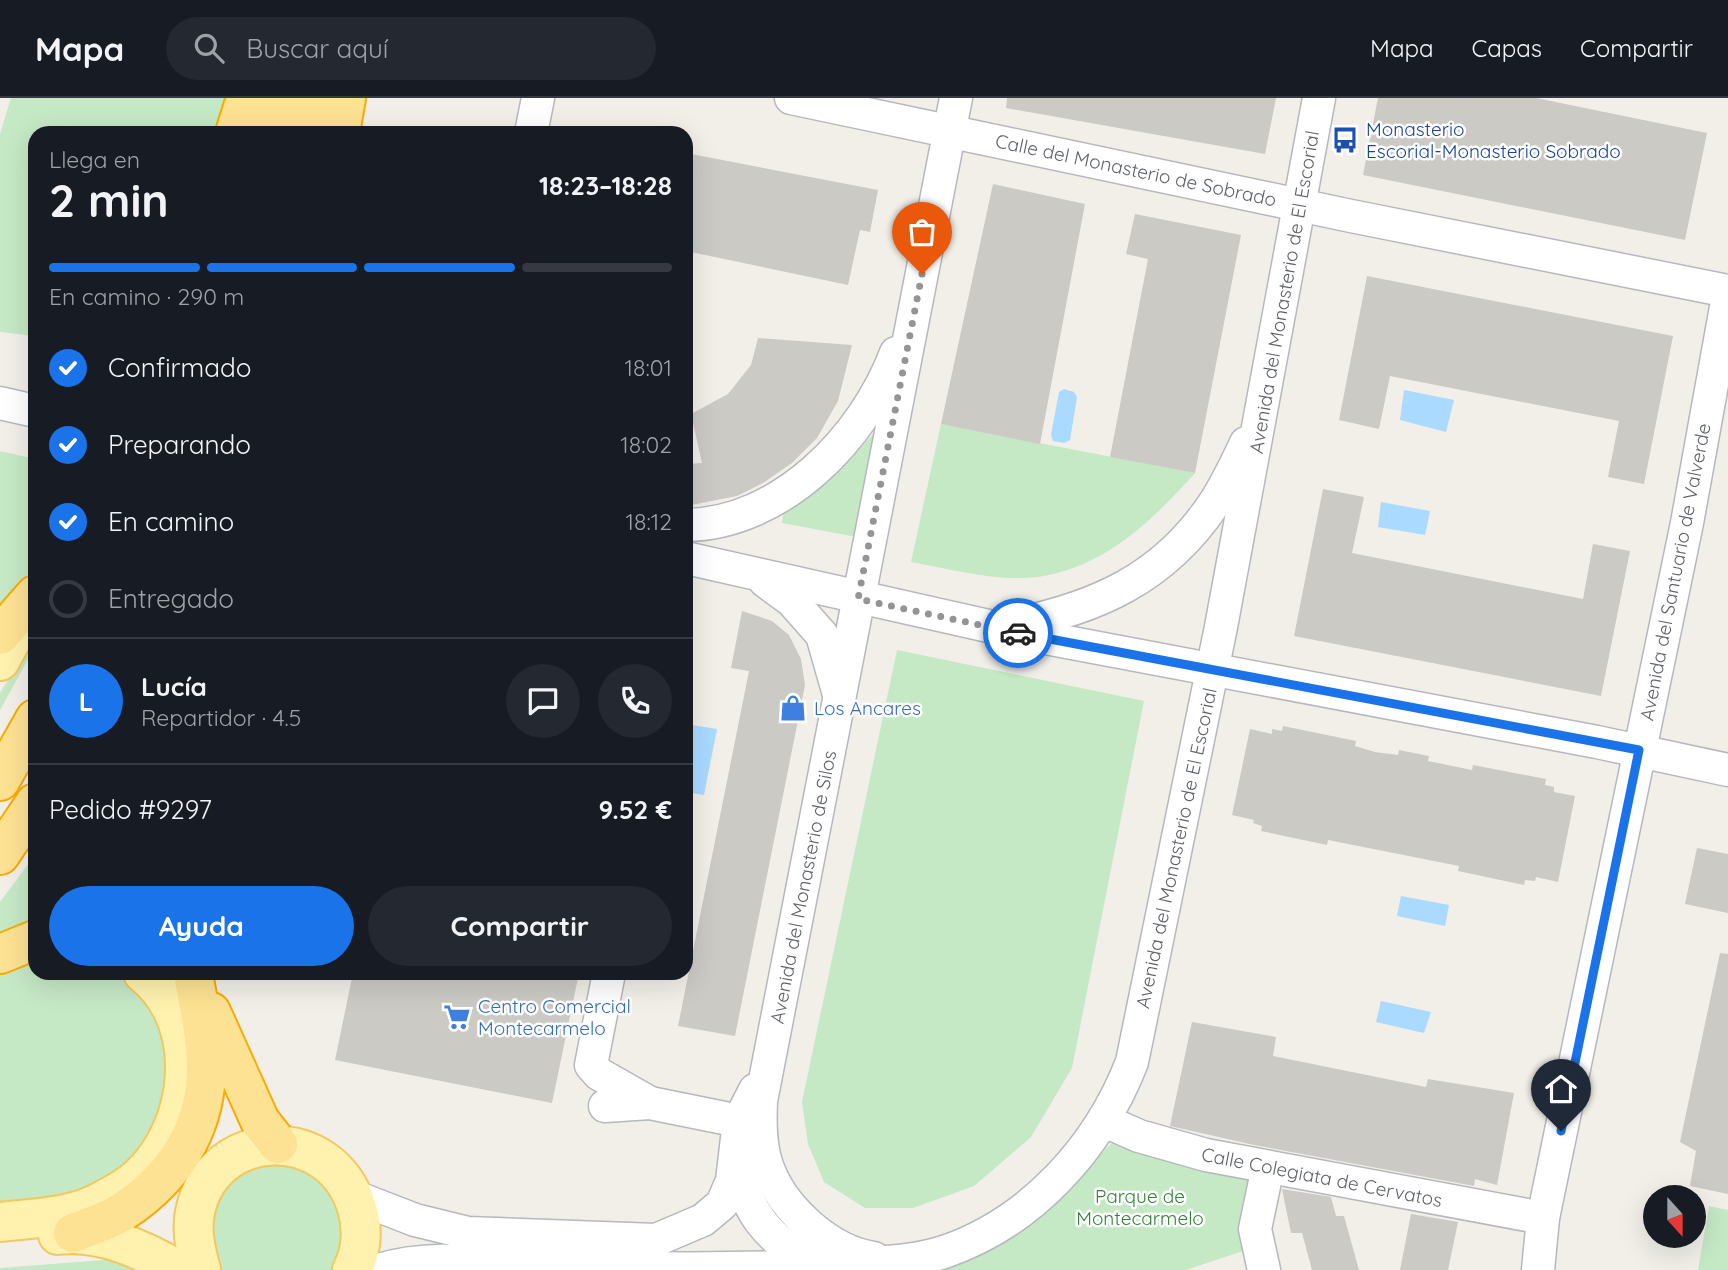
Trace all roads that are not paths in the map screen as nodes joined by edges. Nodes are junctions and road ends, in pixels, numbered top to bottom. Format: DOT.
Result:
graph roads {
  1 [pos="246,98"];
  2 [pos="273,98"];
  3 [pos="310,98"];
  4 [pos="346,98"];
  5 [pos="538,98"];
  6 [pos="791,98"];
  7 [pos="956,98"];
  8 [pos="1320,98"];
  9 [pos="237,126"];
  10 [pos="267,126"];
  11 [pos="304,126"];
  12 [pos="341,126"];
  13 [pos="532,126"];
  14 [pos="949,131"];
  15 [pos="1298,205"];
  16 [pos="1728,293"];
  17 [pos="917,296"];
  18 [pos="1261,415"];
  19 [pos="693,525"];
  20 [pos="693,569"];
  21 [pos="758,576"];
  22 [pos="858,599"];
  23 [pos="28,604"];
  24 [pos="28,609"];
  25 [pos="996,628"];
  26 [pos="0,635"];
  27 [pos="0,661"];
  28 [pos="1212,667"];
  29 [pos="839,698"];
  30 [pos="28,731"];
  31 [pos="1639,750"];
  32 [pos="1728,770"];
  33 [pos="0,781"];
  34 [pos="28,813"];
  35 [pos="0,855"];
  36 [pos="28,943"];
  37 [pos="0,954"];
  38 [pos="152,980"];
  39 [pos="194,980"];
  40 [pos="196,980"];
  41 [pos="609,980"];
  42 [pos="767,1065"];
  43 [pos="650,1103"];
  44 [pos="605,1106"];
  45 [pos="739,1121"];
  46 [pos="1105,1121"];
  47 [pos="278,1144"];
  48 [pos="736,1160"];
  49 [pos="1268,1167"];
  50 [pos="353,1196"];
  51 [pos="1543,1218"];
  52 [pos="0,1222"];
  53 [pos="72,1233"];
  54 [pos="0,1241"];
  55 [pos="885,1260"];
  56 [pos="813,1266"];
  57 [pos="178,1270"];
  58 [pos="201,1270"];
  59 [pos="352,1270"];
  60 [pos="379,1270"];
  61 [pos="1264,1270"];
  62 [pos="1515,1270"];
  63 [pos="1538,1270"];
  1 -- 9 [label="highway"];
  2 -- 10 [label="highway"];
  3 -- 11 [label="highway"];
  4 -- 12 [label="highway"];
  5 -- 13 [label="street"];
  6 -- 14 [label="street, Calle del Monasterio de Sobrado"];
  7 -- 14 [label="street, Avenida del Monasterio de Silos"];
  8 -- 15 [label="street, Avenida del Monasterio de El Escorial"];
  14 -- 15 [label="street, Calle del Monasterio de Sobrado"];
  14 -- 17 [label="street, Avenida del Monasterio de Silos"];
  15 -- 16 [label="street, Calle del Monasterio de Sobrado"];
  15 -- 18 [label="street, Avenida del Monasterio de El Escorial"];
  16 -- 31 [label="street, Avenida del Santuario de Valverde"];
  17 -- 19 [label="street, Avenida del Monasterio de Silos"];
  17 -- 22 [label="street, Avenida del Monasterio de Silos"];
  18 -- 25 [label="street"];
  18 -- 28 [label="street, Avenida del Monasterio de El Escorial"];
  20 -- 21 [label="street"];
  21 -- 22 [label="street"];
  21 -- 29 [label="street"];
  22 -- 25 [label="street"];
  22 -- 29 [label="street, Avenida del Monasterio de Silos"];
  23 -- 26 [label="highway"];
  24 -- 27 [label="main road"];
  25 -- 28 [label="street"];
  28 -- 31 [label="street"];
  28 -- 46 [label="street, Avenida del Monasterio de El Escorial"];
  29 -- 42 [label="street, Avenida del Monasterio de Silos"];
  30 -- 33 [label="highway"];
  31 -- 32 [label="street"];
  31 -- 51 [label="street, Avenida del Santuario de Valverde"];
  34 -- 35 [label="highway"];
  36 -- 37 [label="highway"];
  38 -- 52 [label="main road"];
  39 -- 53 [label="highway"];
  40 -- 47 [label="highway"];
  41 -- 43 [label="street"];
  42 -- 45 [label="street, Avenida del Monasterio de Silos"];
  42 -- 55 [label="street, Avenida del Monasterio de Silos"];
  43 -- 44 [label="street"];
  43 -- 45 [label="street"];
  45 -- 48 [label="street, Avenida del Monasterio de Silos"];
  46 -- 49 [label="street, Calle Colegiata de Cervatos"];
  46 -- 55 [label="street, Avenida del Monasterio de El Escorial"];
  47 -- 50 [label="main road"];
  47 -- 58 [label="main road"];
  48 -- 50 [label="street, Avenida del Monasterio de Silos"];
  48 -- 56 [label="street"];
  49 -- 51 [label="street, Calle Colegiata de Cervatos"];
  49 -- 61 [label="street"];
  50 -- 59 [label="main road"];
  51 -- 62 [label="street, Avenida del Santuario de Valverde"];
  51 -- 63 [label="street, Avenida del Santuario de Valverde"];
  53 -- 54 [label="main road"];
  53 -- 57 [label="main road"];
  55 -- 56 [label="street"];
  56 -- 60 [label="street"];
}
